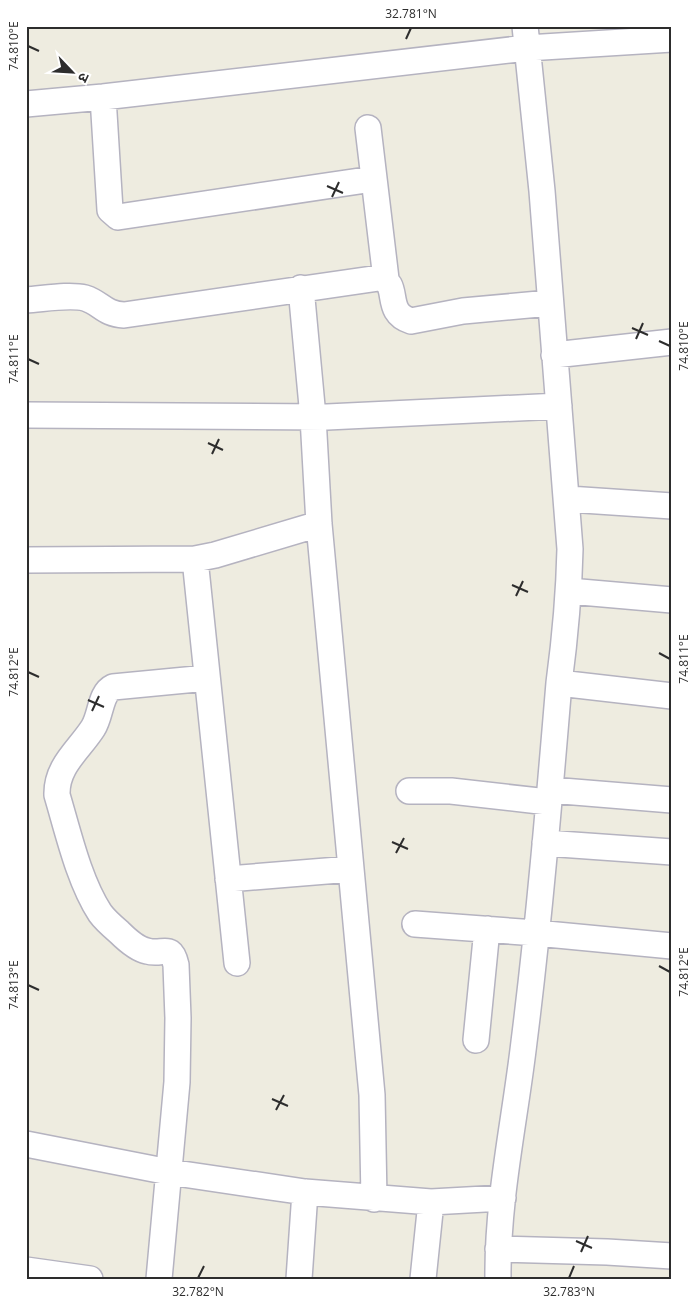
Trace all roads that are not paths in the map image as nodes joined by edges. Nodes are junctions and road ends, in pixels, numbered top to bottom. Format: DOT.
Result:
graph roads {
  1 [pos="526,37"];
  2 [pos="672,40"];
  3 [pos="103,97"];
  4 [pos="26,104"];
  5 [pos="368,128"];
  6 [pos="373,179"];
  7 [pos="386,280"];
  8 [pos="301,288"];
  9 [pos="26,300"];
  10 [pos="550,303"];
  11 [pos="672,342"];
  12 [pos="554,355"];
  13 [pos="559,406"];
  14 [pos="26,414"];
  15 [pos="313,417"];
  16 [pos="568,499"];
  17 [pos="672,506"];
  18 [pos="319,524"];
  19 [pos="195,559"];
  20 [pos="26,560"];
  21 [pos="569,591"];
  22 [pos="672,600"];
  23 [pos="207,678"];
  24 [pos="559,683"];
  25 [pos="672,696"];
  26 [pos="408,791"];
  27 [pos="549,796"];
  28 [pos="672,800"];
  29 [pos="544,843"];
  30 [pos="672,852"];
  31 [pos="351,869"];
  32 [pos="228,879"];
  33 [pos="415,924"];
  34 [pos="487,929"];
  35 [pos="536,933"];
  36 [pos="672,946"];
  37 [pos="237,963"];
  38 [pos="476,1040"];
  39 [pos="26,1144"];
  40 [pos="168,1172"];
  41 [pos="305,1192"];
  42 [pos="503,1198"];
  43 [pos="374,1199"];
  44 [pos="431,1202"];
  45 [pos="498,1249"];
  46 [pos="672,1256"];
  47 [pos="26,1270"];
  48 [pos="90,1279"];
  49 [pos="159,1279"];
  50 [pos="300,1279"];
  51 [pos="423,1279"];
  52 [pos="498,1279"];
  1 -- 2 [label="street"];
  1 -- 3 [label="street"];
  1 -- 10 [label="street"];
  3 -- 4 [label="street"];
  3 -- 6 [label="street"];
  5 -- 6 [label="street"];
  6 -- 7 [label="street"];
  7 -- 8 [label="street"];
  7 -- 10 [label="street"];
  8 -- 9 [label="street"];
  8 -- 15 [label="street"];
  10 -- 12 [label="street"];
  11 -- 12 [label="street"];
  12 -- 13 [label="street"];
  13 -- 15 [label="street"];
  13 -- 16 [label="street"];
  14 -- 15 [label="street"];
  15 -- 18 [label="street"];
  16 -- 17 [label="street"];
  16 -- 21 [label="street"];
  18 -- 19 [label="street"];
  18 -- 31 [label="street"];
  19 -- 20 [label="street"];
  19 -- 23 [label="street"];
  21 -- 22 [label="street"];
  21 -- 24 [label="street"];
  23 -- 32 [label="street"];
  23 -- 40 [label="street"];
  24 -- 25 [label="street"];
  24 -- 27 [label="street"];
  26 -- 27 [label="street"];
  27 -- 28 [label="street"];
  27 -- 29 [label="street"];
  29 -- 30 [label="street"];
  29 -- 35 [label="street"];
  31 -- 32 [label="street"];
  31 -- 43 [label="street"];
  32 -- 37 [label="street"];
  33 -- 34 [label="street"];
  34 -- 35 [label="street"];
  34 -- 38 [label="street"];
  35 -- 36 [label="street"];
  35 -- 42 [label="street"];
  39 -- 40 [label="street"];
  40 -- 41 [label="street"];
  40 -- 49 [label="street"];
  41 -- 43 [label="street"];
  41 -- 50 [label="street"];
  42 -- 44 [label="street"];
  42 -- 45 [label="street"];
  43 -- 44 [label="street"];
  44 -- 51 [label="street"];
  45 -- 46 [label="street"];
  45 -- 52 [label="street"];
  47 -- 48 [label="street"];
}
